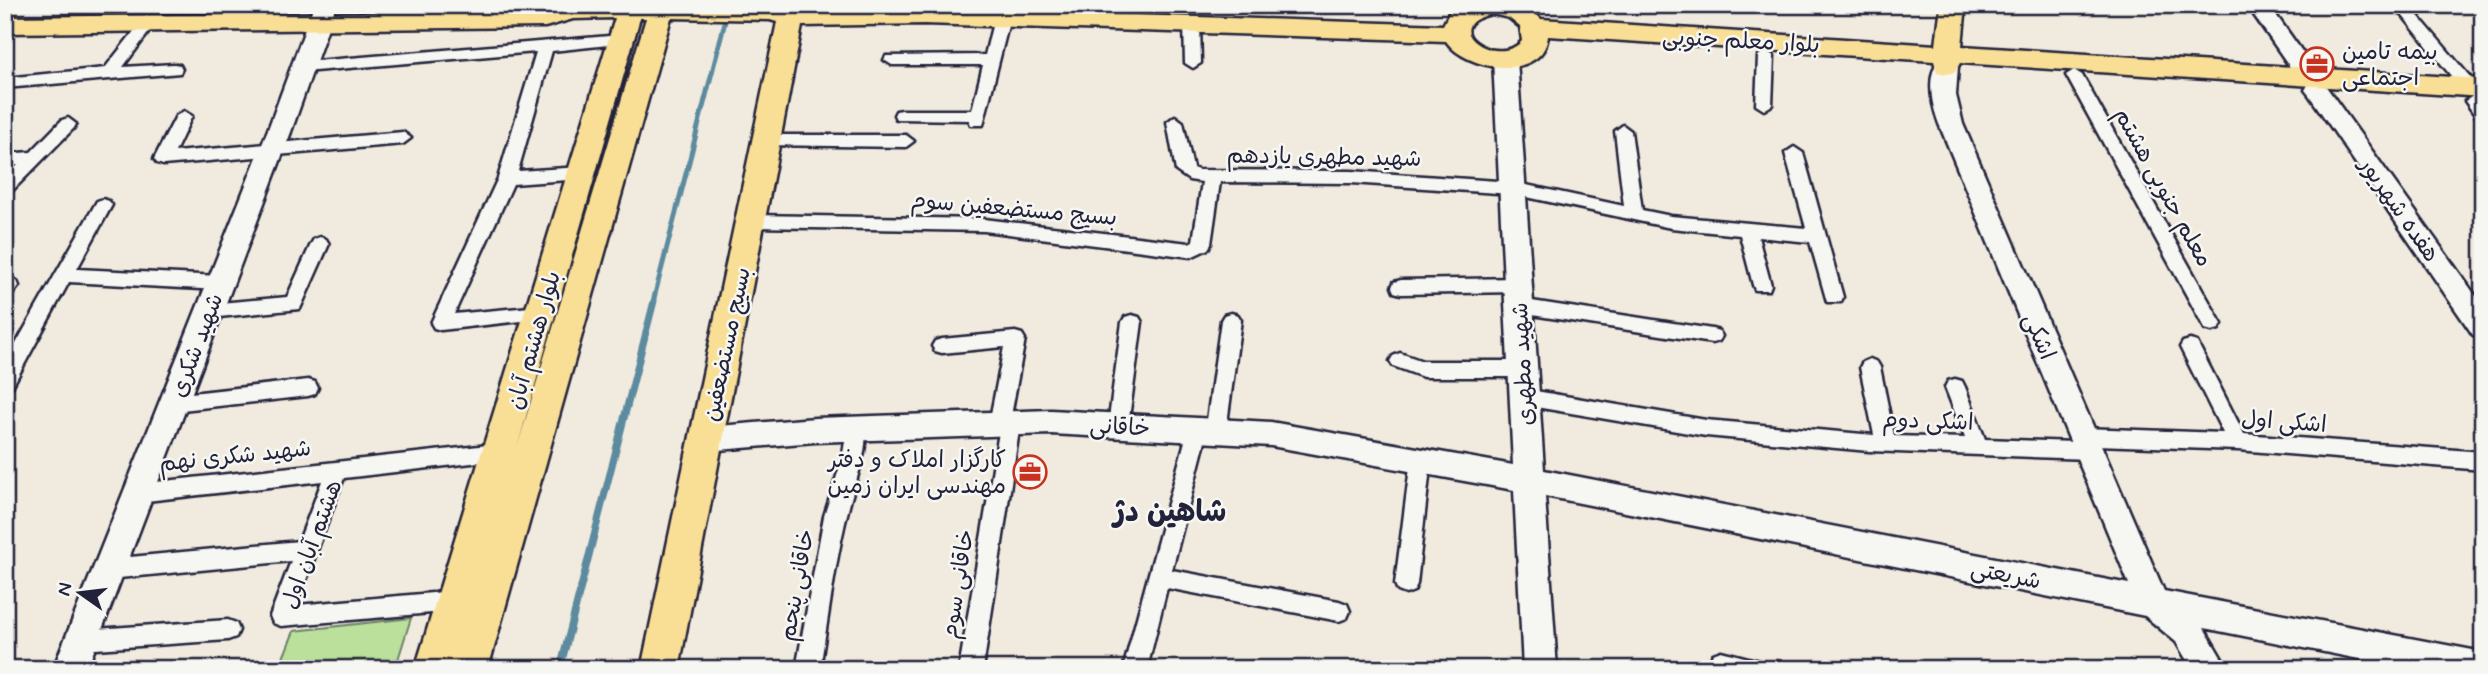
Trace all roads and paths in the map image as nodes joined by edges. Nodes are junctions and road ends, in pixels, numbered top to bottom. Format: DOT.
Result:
graph roads {
  1 [pos="520,5"];
  2 [pos="1048,5"];
  3 [pos="1954,5"];
  4 [pos="2258,5"];
  5 [pos="2401,5"];
  6 [pos="1122,6"];
  7 [pos="1492,6"];
  8 [pos="223,7"];
  9 [pos="564,8"];
  10 [pos="655,8"];
  11 [pos="780,10"];
  12 [pos="5,12"];
  13 [pos="323,12"];
  14 [pos="986,14"];
  15 [pos="846,16"];
  16 [pos="1192,23"];
  17 [pos="147,24"];
  18 [pos="5,25"];
  19 [pos="1456,25"];
  20 [pos="1535,35"];
  21 [pos="621,40"];
  22 [pos="545,47"];
  23 [pos="785,53"];
  24 [pos="1766,56"];
  25 [pos="1505,59"];
  26 [pos="1947,59"];
  27 [pos="892,60"];
  28 [pos="992,61"];
  29 [pos="1193,63"];
  30 [pos="303,67"];
  31 [pos="173,69"];
  32 [pos="110,73"];
  33 [pos="2074,75"];
  34 [pos="5,83"];
  35 [pos="2313,84"];
  36 [pos="2478,98"];
  37 [pos="1764,105"];
  38 [pos="902,115"];
  39 [pos="184,116"];
  40 [pos="1175,122"];
  41 [pos="68,124"];
  42 [pos="1623,131"];
  43 [pos="403,138"];
  44 [pos="767,141"];
  45 [pos="906,141"];
  46 [pos="273,148"];
  47 [pos="1794,153"];
  48 [pos="34,157"];
  49 [pos="5,160"];
  50 [pos="582,173"];
  51 [pos="1212,176"];
  52 [pos="507,178"];
  53 [pos="5,188"];
  54 [pos="1512,188"];
  55 [pos="103,205"];
  56 [pos="1634,214"];
  57 [pos="751,221"];
  58 [pos="1747,229"];
  59 [pos="1817,236"];
  60 [pos="320,244"];
  61 [pos="65,275"];
  62 [pos="220,283"];
  63 [pos="1762,285"];
  64 [pos="1401,287"];
  65 [pos="1518,296"];
  66 [pos="1834,297"];
  67 [pos="209,311"];
  68 [pos="541,313"];
  69 [pos="1231,320"];
  70 [pos="1132,322"];
  71 [pos="2212,324"];
  72 [pos="2483,328"];
  73 [pos="1712,336"];
  74 [pos="942,346"];
  75 [pos="2190,347"];
  76 [pos="1400,361"];
  77 [pos="1870,367"];
  78 [pos="5,381"];
  79 [pos="1523,383"];
  80 [pos="1955,387"];
  81 [pos="308,388"];
  82 [pos="173,403"];
  83 [pos="1004,424"];
  84 [pos="1118,426"];
  85 [pos="855,428"];
  86 [pos="1207,431"];
  87 [pos="706,439"];
  88 [pos="2238,442"];
  89 [pos="1886,443"];
  90 [pos="2085,444"];
  91 [pos="1978,446"];
  92 [pos="531,450"];
  93 [pos="500,451"];
  94 [pos="1421,459"];
  95 [pos="2483,461"];
  96 [pos="338,470"];
  97 [pos="1529,480"];
  98 [pos="138,493"];
  99 [pos="307,550"];
  100 [pos="109,569"];
  101 [pos="1159,577"];
  102 [pos="1406,584"];
  103 [pos="455,601"];
  104 [pos="2153,603"];
  105 [pos="1339,611"];
  106 [pos="228,630"];
  107 [pos="81,640"];
  108 [pos="1721,662"];
  109 [pos="2483,668"];
  110 [pos="70,669"];
  111 [pos="434,669"];
  112 [pos="469,669"];
  113 [pos="660,669"];
  114 [pos="808,669"];
  115 [pos="971,669"];
  116 [pos="1135,669"];
  117 [pos="1540,669"];
  118 [pos="1752,669"];
  119 [pos="2211,669"];
  1 -- 13 [label="main road"];
  2 -- 6 [label="main road"];
  3 -- 26 [label="main road"];
  4 -- 35 [label="street, هفده شهریور"];
  5 -- 36 [label="street"];
  6 -- 19 [label="main road"];
  7 -- 19 [label="main road"];
  7 -- 20 [label="main road"];
  8 -- 12 [label="main road"];
  8 -- 13 [label="main road"];
  9 -- 10 [label="main road"];
  9 -- 13 [label="main road"];
  10 -- 11 [label="main road"];
  10 -- 21 [label="main road, بلوار هشتم آبان"];
  10 -- 92 [label="main road, بلوار هشتم آبان"];
  11 -- 15 [label="main road"];
  11 -- 23 [label="main road, بسیج مستضعفین"];
  13 -- 17 [label="main road"];
  13 -- 30 [label="street, شهید شکری"];
  14 -- 15 [label="main road"];
  14 -- 16 [label="main road"];
  14 -- 28 [label="street"];
  15 -- 23 [label="main road"];
  16 -- 19 [label="main road"];
  16 -- 29 [label="street"];
  17 -- 18 [label="main road"];
  17 -- 32 [label="street"];
  19 -- 25 [label="main road"];
  20 -- 24 [label="main road, بلوار معلم جنوبی"];
  20 -- 25 [label="main road"];
  20 -- 26 [label="main road, بلوار معلم جنوبی"];
  21 -- 22 [label="street"];
  21 -- 50 [label="main road, بلوار هشتم آبان"];
  22 -- 30 [label="street"];
  22 -- 52 [label="street"];
  23 -- 44 [label="main road, بسیج مستضعفین"];
  24 -- 26 [label="main road, بلوار معلم جنوبی"];
  24 -- 37 [label="street"];
  25 -- 54 [label="street, شهید مطهری"];
  26 -- 33 [label="main road, بلوار معلم جنوبی"];
  26 -- 35 [label="main road, بلوار معلم جنوبی"];
  26 -- 90 [label="street, اشکی"];
  27 -- 28 [label="street"];
  28 -- 38 [label="street"];
  30 -- 46 [label="street, شهید شکری"];
  31 -- 32 [label="street"];
  32 -- 34 [label="street"];
  33 -- 35 [label="main road, بلوار معلم جنوبی"];
  33 -- 71 [label="street, معلم جنوبی هشتم"];
  35 -- 36 [label="main road"];
  35 -- 72 [label="street, هفده شهریور"];
  39 -- 46 [label="street"];
  40 -- 51 [label="street, شهید مطهری یازدهم"];
  41 -- 48 [label="street"];
  42 -- 56 [label="street"];
  43 -- 46 [label="street"];
  44 -- 45 [label="street"];
  44 -- 57 [label="main road, بسیج مستضعفین"];
  46 -- 62 [label="street, شهید شکری"];
  47 -- 59 [label="street"];
  48 -- 49 [label="street"];
  48 -- 53 [label="street"];
  50 -- 52 [label="street"];
  50 -- 68 [label="main road, بلوار هشتم آبان"];
  51 -- 54 [label="street, شهید مطهری یازدهم"];
  51 -- 57 [label="street, بسیج مستضعفین سوم"];
  52 -- 68 [label="street"];
  54 -- 56 [label="street, شهید مطهری یازدهم"];
  54 -- 65 [label="street, شهید مطهری"];
  55 -- 61 [label="street"];
  56 -- 58 [label="street, شهید مطهری یازدهم"];
  57 -- 87 [label="main road, بسیج مستضعفین"];
  58 -- 59 [label="street, شهید مطهری یازدهم"];
  58 -- 63 [label="street"];
  59 -- 66 [label="street"];
  60 -- 67 [label="street"];
  61 -- 62 [label="street"];
  61 -- 78 [label="street"];
  62 -- 67 [label="street, شهید شکری"];
  64 -- 65 [label="street"];
  65 -- 73 [label="street"];
  65 -- 79 [label="street, شهید مطهری"];
  67 -- 82 [label="street, شهید شکری"];
  68 -- 93 [label="main road, بلوار هشتم آبان"];
  69 -- 86 [label="street"];
  70 -- 84 [label="street"];
  74 -- 83 [label="street, خاقانی سوم"];
  75 -- 88 [label="street"];
  76 -- 79 [label="street, اشکی دوم"];
  77 -- 89 [label="street"];
  79 -- 89 [label="street, اشکی دوم"];
  79 -- 97 [label="street, شهید مطهری"];
  80 -- 91 [label="street"];
  81 -- 82 [label="street"];
  82 -- 98 [label="street, شهید شکری"];
  83 -- 84 [label="street, خاقانی"];
  83 -- 85 [label="street, خاقانی"];
  83 -- 115 [label="street, خاقانی سوم"];
  84 -- 86 [label="street, خاقانی"];
  85 -- 87 [label="street, خاقانی"];
  85 -- 114 [label="street, خاقانی پنجم"];
  86 -- 94 [label="street, خاقانی"];
  86 -- 101 [label="street"];
  87 -- 113 [label="main road, بسیج مستضعفین"];
  88 -- 90 [label="street, اشکی اول"];
  88 -- 95 [label="street, اشکی اول"];
  89 -- 91 [label="street, اشکی دوم"];
  90 -- 91 [label="street, اشکی دوم"];
  90 -- 104 [label="street, اشکی"];
  92 -- 93 [label="street, شهید شکری نهم"];
  92 -- 112 [label="main road, بلوار هشتم آبان"];
  93 -- 96 [label="street, شهید شکری نهم"];
  93 -- 103 [label="main road, بلوار هشتم آبان"];
  94 -- 97 [label="street, خاقانی"];
  94 -- 102 [label="street"];
  96 -- 98 [label="street, شهید شکری نهم"];
  96 -- 99 [label="street, هشتم آبان اول"];
  97 -- 104 [label="street, شریعتی"];
  97 -- 117 [label="street, شهید مطهری"];
  98 -- 100 [label="street, شهید شکری"];
  99 -- 100 [label="street"];
  99 -- 103 [label="street, هشتم آبان اول"];
  100 -- 107 [label="street, شهید شکری"];
  101 -- 105 [label="street"];
  101 -- 116 [label="street"];
  103 -- 111 [label="main road, بلوار هشتم آبان"];
  104 -- 109 [label="street, شریعتی"];
  104 -- 119 [label="street"];
  106 -- 107 [label="street"];
  107 -- 110 [label="street, شهید شکری"];
  108 -- 118 [label="street"];
}
